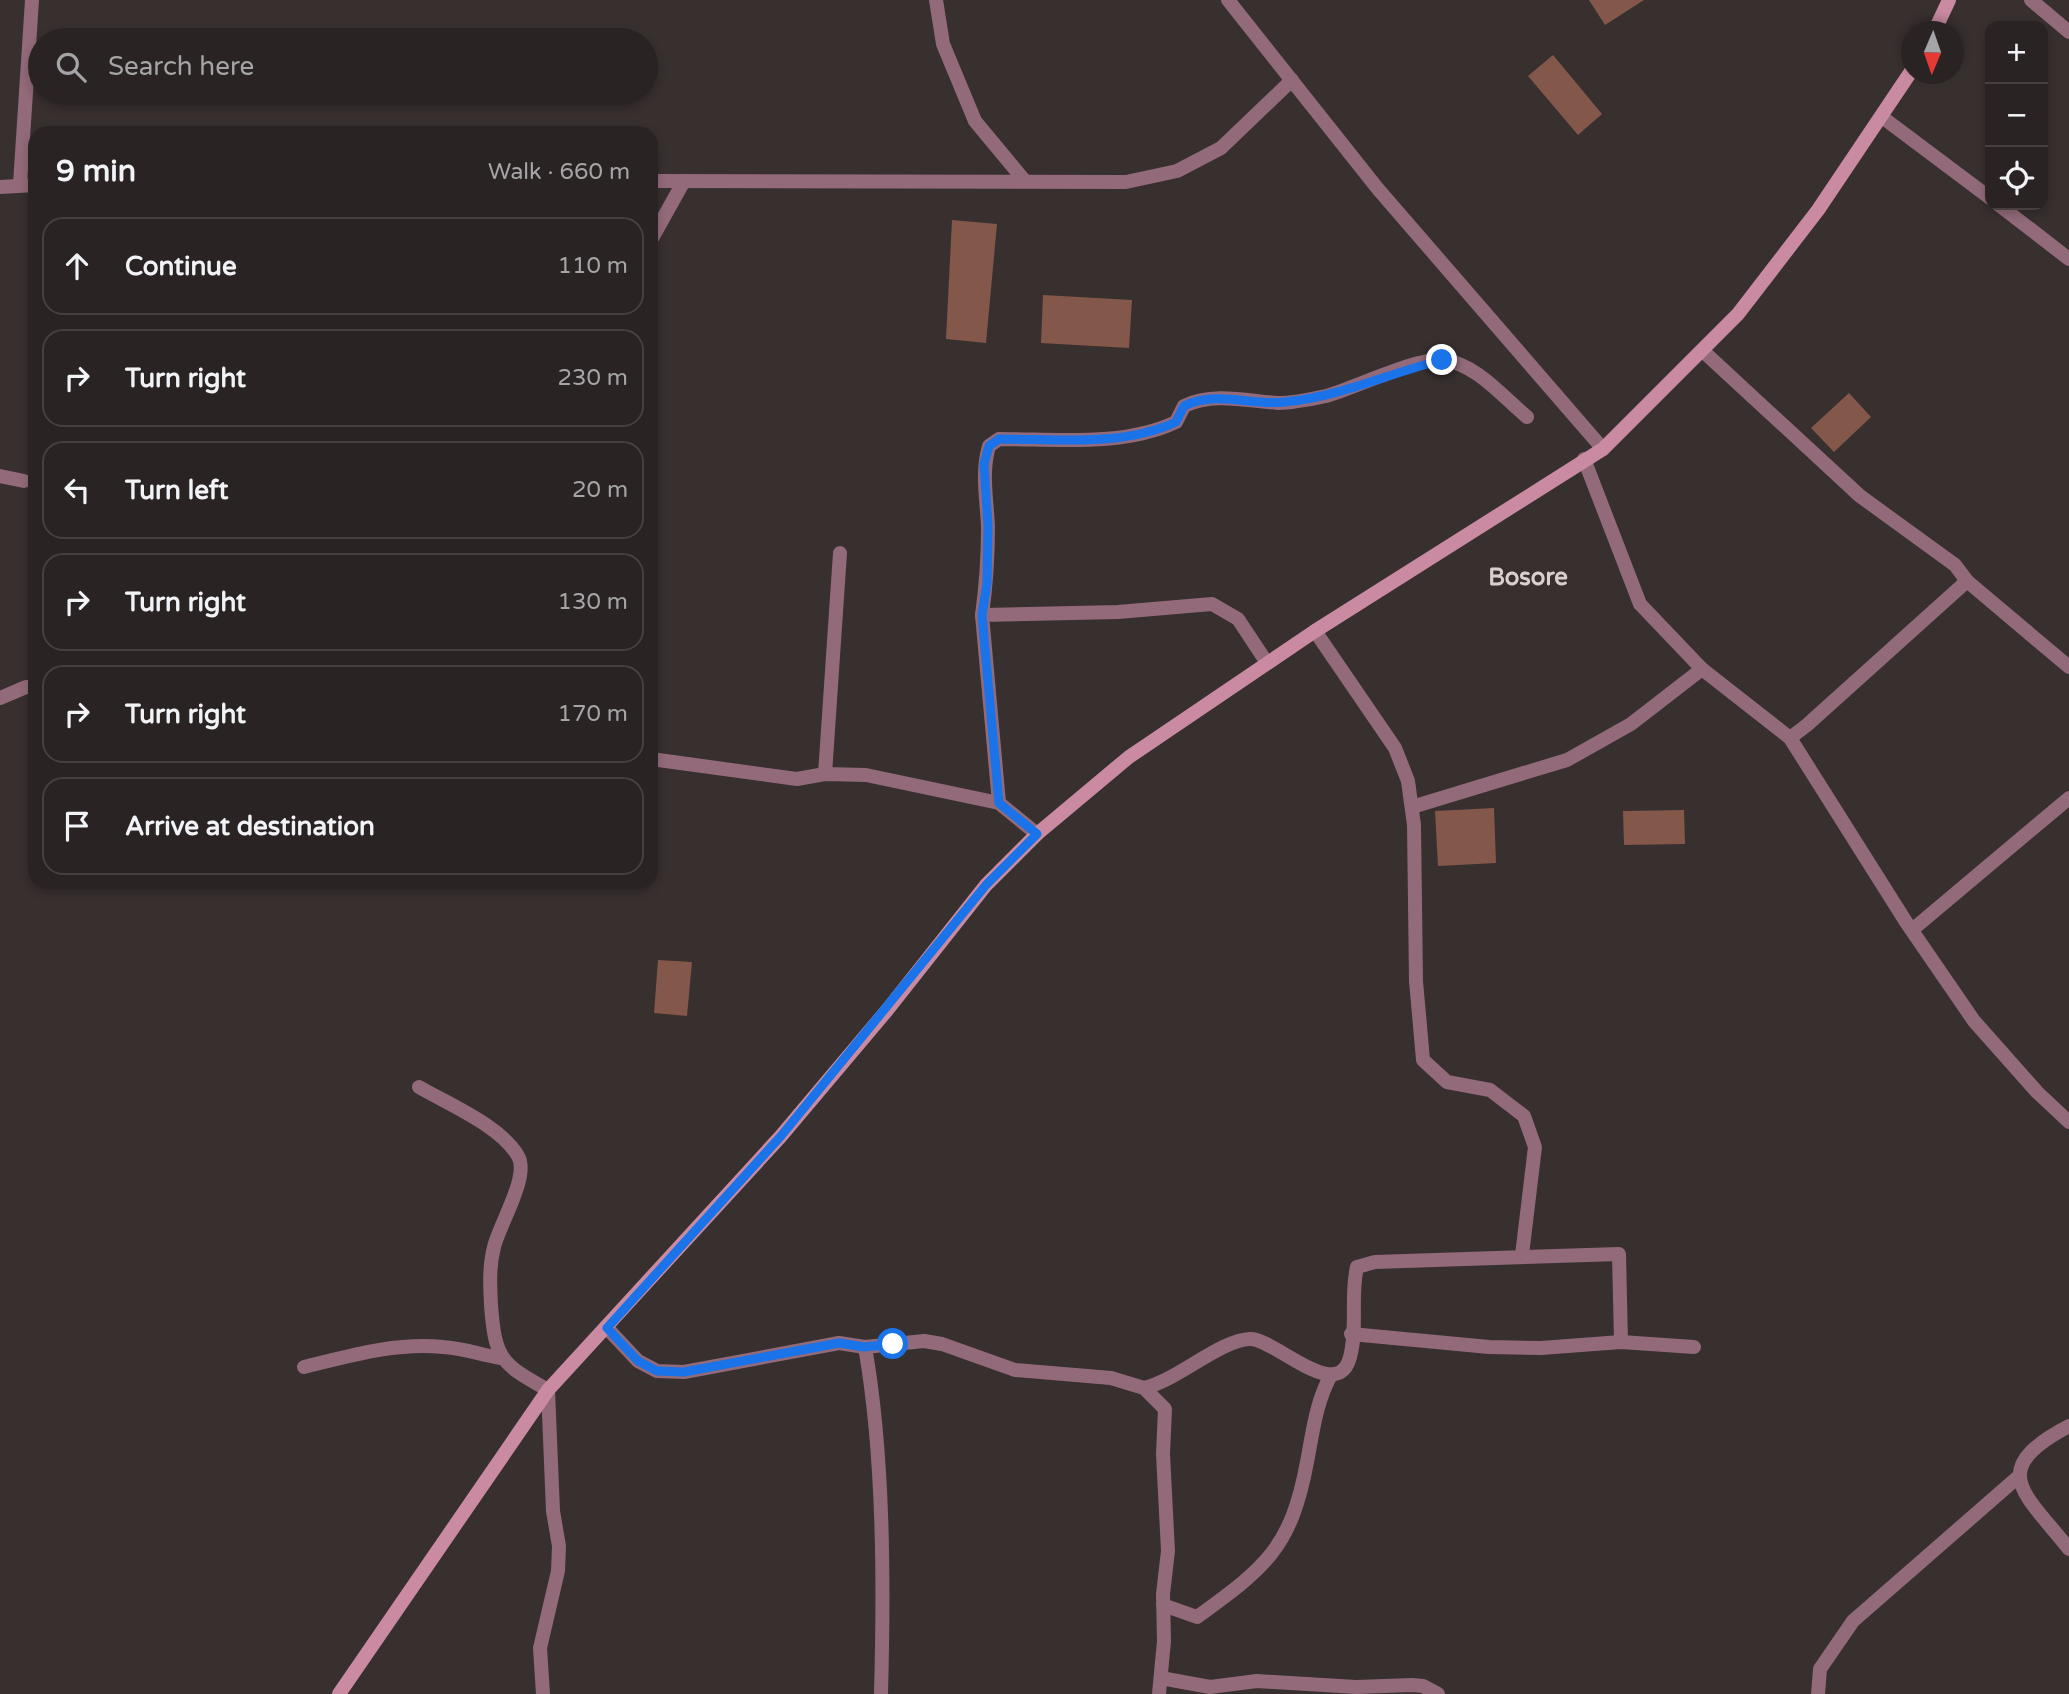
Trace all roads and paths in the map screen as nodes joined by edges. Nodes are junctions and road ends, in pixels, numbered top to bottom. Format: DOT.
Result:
graph roads {
  1 [pos="32,0"];
  2 [pos="936,0"];
  3 [pos="1228,0"];
  4 [pos="1949,0"];
  5 [pos="2031,0"];
  6 [pos="1939,21"];
  7 [pos="31,28"];
  8 [pos="2069,32"];
  9 [pos="1292,80"];
  10 [pos="1904,84"];
  11 [pos="30,105"];
  12 [pos="1882,117"];
  13 [pos="29,126"];
  14 [pos="1024,180"];
  15 [pos="658,181"];
  16 [pos="684,181"];
  17 [pos="28,185"];
  18 [pos="0,187"];
  19 [pos="1985,194"];
  20 [pos="2005,210"];
  21 [pos="658,227"];
  22 [pos="2069,259"];
  23 [pos="1704,352"];
  24 [pos="1527,417"];
  25 [pos="1603,449"];
  26 [pos="1584,459"];
  27 [pos="0,476"];
  28 [pos="24,481"];
  29 [pos="840,553"];
  30 [pos="1967,581"];
  31 [pos="982,615"];
  32 [pos="1314,631"];
  33 [pos="1268,663"];
  34 [pos="2069,667"];
  35 [pos="1702,669"];
  36 [pos="28,689"];
  37 [pos="0,698"];
  38 [pos="1790,737"];
  39 [pos="658,760"];
  40 [pos="825,774"];
  41 [pos="2069,798"];
  42 [pos="999,803"];
  43 [pos="1412,807"];
  44 [pos="1037,834"];
  45 [pos="1912,930"];
  46 [pos="419,1087"];
  47 [pos="2069,1122"];
  48 [pos="1522,1255"];
  49 [pos="607,1328"];
  50 [pos="1351,1334"];
  51 [pos="1621,1342"];
  52 [pos="864,1347"];
  53 [pos="1694,1347"];
  54 [pos="501,1358"];
  55 [pos="304,1367"];
  56 [pos="1331,1375"];
  57 [pos="1144,1388"];
  58 [pos="548,1391"];
  59 [pos="2069,1426"];
  60 [pos="2018,1477"];
  61 [pos="2069,1549"];
  62 [pos="1163,1605"];
  63 [pos="1161,1678"];
  64 [pos="339,1694"];
  65 [pos="543,1694"];
  66 [pos="881,1694"];
  67 [pos="1159,1694"];
  68 [pos="1438,1694"];
  69 [pos="1818,1694"];
  1 -- 7 [label="street"];
  2 -- 14 [label="street"];
  3 -- 9 [label="street"];
  4 -- 6 [label="street"];
  5 -- 8 [label="street"];
  9 -- 14 [label="street"];
  9 -- 25 [label="street"];
  10 -- 12 [label="street"];
  11 -- 13 [label="street"];
  12 -- 19 [label="street"];
  12 -- 23 [label="street"];
  14 -- 16 [label="street"];
  15 -- 16 [label="street"];
  16 -- 21 [label="street"];
  17 -- 18 [label="street"];
  20 -- 22 [label="street"];
  23 -- 25 [label="street"];
  23 -- 30 [label="street"];
  24 -- 31 [label="street"];
  25 -- 26 [label="street"];
  26 -- 32 [label="street"];
  26 -- 35 [label="street"];
  27 -- 28 [label="street"];
  29 -- 40 [label="street"];
  30 -- 34 [label="street"];
  30 -- 38 [label="street"];
  31 -- 33 [label="street"];
  31 -- 42 [label="street"];
  32 -- 33 [label="street"];
  32 -- 43 [label="street"];
  33 -- 44 [label="street"];
  35 -- 38 [label="street"];
  35 -- 43 [label="street"];
  36 -- 37 [label="street"];
  38 -- 45 [label="street"];
  39 -- 40 [label="street"];
  40 -- 42 [label="street"];
  41 -- 45 [label="street"];
  42 -- 44 [label="street"];
  43 -- 48 [label="street"];
  44 -- 49 [label="street"];
  45 -- 47 [label="street"];
  46 -- 54 [label="street"];
  48 -- 50 [label="street"];
  48 -- 51 [label="street"];
  49 -- 52 [label="street"];
  49 -- 58 [label="street"];
  50 -- 51 [label="street"];
  50 -- 56 [label="street"];
  51 -- 53 [label="street"];
  52 -- 57 [label="street"];
  52 -- 66 [label="street"];
  54 -- 55 [label="street"];
  54 -- 58 [label="street"];
  56 -- 57 [label="street"];
  56 -- 62 [label="street"];
  57 -- 62 [label="street"];
  58 -- 64 [label="street"];
  58 -- 65 [label="street"];
  59 -- 60 [label="street"];
  60 -- 61 [label="street"];
  60 -- 69 [label="street"];
  62 -- 63 [label="street"];
  63 -- 67 [label="street"];
  63 -- 68 [label="street"];
}
